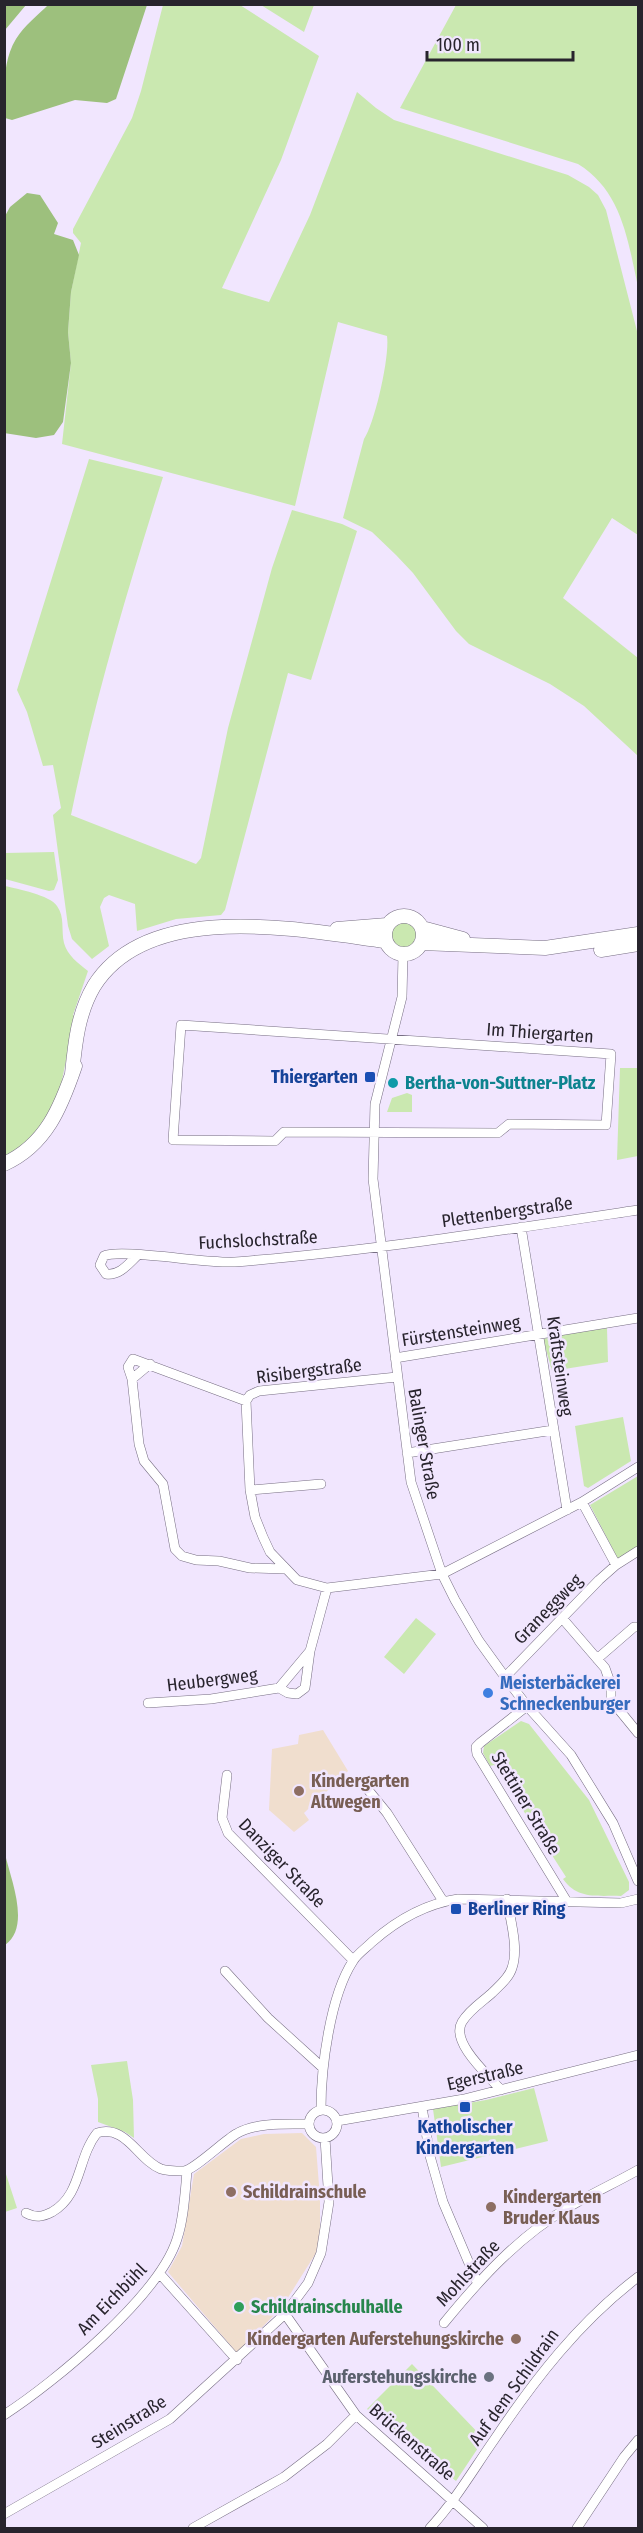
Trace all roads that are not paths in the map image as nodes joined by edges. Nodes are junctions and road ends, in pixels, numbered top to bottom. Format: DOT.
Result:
graph roads {
  1 [pos="387,926"];
  2 [pos="422,928"];
  3 [pos="304,931"];
  4 [pos="639,934"];
  5 [pos="385,941"];
  6 [pos="421,943"];
  7 [pos="491,946"];
  8 [pos="557,948"];
  9 [pos="638,949"];
  10 [pos="403,955"];
  11 [pos="392,1039"];
  12 [pos="373,1132"];
  13 [pos="4,1164"];
  14 [pos="639,1210"];
  15 [pos="521,1227"];
  16 [pos="380,1245"];
  17 [pos="138,1255"];
  18 [pos="639,1318"];
  19 [pos="540,1335"];
  20 [pos="395,1358"];
  21 [pos="397,1377"];
  22 [pos="246,1401"];
  23 [pos="553,1430"];
  24 [pos="406,1453"];
  25 [pos="639,1467"];
  26 [pos="321,1484"];
  27 [pos="250,1490"];
  28 [pos="582,1502"];
  29 [pos="567,1510"];
  30 [pos="639,1551"];
  31 [pos="616,1565"];
  32 [pos="285,1569"];
  33 [pos="442,1574"];
  34 [pos="327,1588"];
  35 [pos="562,1618"];
  36 [pos="639,1627"];
  37 [pos="310,1651"];
  38 [pos="597,1659"];
  39 [pos="505,1677"];
  40 [pos="279,1688"];
  41 [pos="148,1703"];
  42 [pos="527,1706"];
  43 [pos="639,1733"];
  44 [pos="227,1775"];
  45 [pos="369,1791"];
  46 [pos="639,1881"];
  47 [pos="507,1899"];
  48 [pos="639,1899"];
  49 [pos="566,1900"];
  50 [pos="443,1901"];
  51 [pos="353,1960"];
  52 [pos="225,1971"];
  53 [pos="639,2055"];
  54 [pos="323,2068"];
  55 [pos="501,2090"];
  56 [pos="422,2107"];
  57 [pos="321,2109"];
  58 [pos="337,2121"];
  59 [pos="309,2124"];
  60 [pos="325,2138"];
  61 [pos="639,2170"];
  62 [pos="187,2171"];
  63 [pos="26,2213"];
  64 [pos="160,2274"];
  65 [pos="639,2277"];
  66 [pos="477,2282"];
  67 [pos="285,2314"];
  68 [pos="444,2323"];
  69 [pos="237,2360"];
  70 [pos="4,2415"];
  71 [pos="356,2415"];
  72 [pos="639,2440"];
  73 [pos="454,2501"];
  74 [pos="4,2514"];
  75 [pos="193,2529"];
  76 [pos="430,2529"];
  77 [pos="483,2529"];
  78 [pos="577,2529"];
  1 -- 2 [label="street"];
  1 -- 3 [label="street"];
  1 -- 5 [label="street"];
  2 -- 6 [label="street"];
  2 -- 7 [label="street"];
  3 -- 5 [label="street"];
  3 -- 13 [label="street"];
  4 -- 8 [label="street"];
  5 -- 10 [label="street"];
  6 -- 7 [label="street"];
  6 -- 10 [label="street"];
  7 -- 8 [label="street"];
  8 -- 9 [label="street"];
  10 -- 11 [label="street, Balinger Straße"];
  11 -- 12 [label="street, Balinger Straße"];
  11 -- 12 [label="street, Im Thiergarten"];
  11 -- 12 [label="street, Im Thiergarten"];
  12 -- 16 [label="street, Balinger Straße"];
  14 -- 15 [label="street, Plettenbergstraße"];
  15 -- 16 [label="street, Plettenbergstraße"];
  15 -- 19 [label="street, Kraftsteinweg"];
  16 -- 17 [label="street, Fuchslochstraße"];
  16 -- 20 [label="street, Balinger Straße"];
  18 -- 19 [label="street, Fürstensteinweg"];
  19 -- 20 [label="street, Fürstensteinweg"];
  19 -- 23 [label="street, Kraftsteinweg"];
  20 -- 21 [label="street, Balinger Straße"];
  21 -- 22 [label="street, Risibergstraße"];
  21 -- 24 [label="street, Balinger Straße"];
  22 -- 27 [label="street, Risibergstraße"];
  22 -- 32 [label="street"];
  23 -- 24 [label="street"];
  23 -- 29 [label="street, Kraftsteinweg"];
  24 -- 33 [label="street, Balinger Straße"];
  25 -- 28 [label="street"];
  26 -- 27 [label="street"];
  27 -- 32 [label="street, Risibergstraße"];
  28 -- 29 [label="street"];
  28 -- 31 [label="street"];
  29 -- 33 [label="street"];
  30 -- 31 [label="street, Graneggweg"];
  31 -- 35 [label="street, Graneggweg"];
  32 -- 34 [label="street, Risibergstraße"];
  33 -- 34 [label="street, Risibergstraße"];
  33 -- 39 [label="street, Balinger Straße"];
  34 -- 37 [label="street, Heubergweg"];
  35 -- 38 [label="street"];
  35 -- 39 [label="street, Graneggweg"];
  36 -- 38 [label="street"];
  37 -- 40 [label="street, Heubergweg"];
  37 -- 40 [label="street, Heubergweg"];
  38 -- 43 [label="street"];
  39 -- 42 [label="street, Balinger Straße"];
  40 -- 41 [label="street, Heubergweg"];
  42 -- 46 [label="street, Balinger Straße"];
  42 -- 49 [label="street, Stettiner Straße"];
  44 -- 51 [label="street, Danziger Straße"];
  45 -- 50 [label="street"];
  47 -- 49 [label="street"];
  47 -- 50 [label="street"];
  47 -- 55 [label="street"];
  48 -- 49 [label="street"];
  50 -- 51 [label="street"];
  51 -- 54 [label="street"];
  52 -- 54 [label="street"];
  53 -- 55 [label="street, Egerstraße"];
  54 -- 57 [label="street"];
  55 -- 56 [label="street, Egerstraße"];
  56 -- 58 [label="street, Egerstraße"];
  56 -- 66 [label="street"];
  57 -- 58 [label="street"];
  57 -- 59 [label="street"];
  58 -- 60 [label="street"];
  59 -- 60 [label="street"];
  59 -- 62 [label="street"];
  60 -- 67 [label="street"];
  61 -- 66 [label="street, Mohlstraße"];
  62 -- 63 [label="street"];
  62 -- 64 [label="street, Am Eichbühl"];
  64 -- 69 [label="street"];
  64 -- 70 [label="street, Am Eichbühl"];
  65 -- 73 [label="street, Auf dem Schildrain"];
  66 -- 68 [label="street, Mohlstraße"];
  67 -- 69 [label="street, Steinstraße"];
  67 -- 71 [label="street, Brückenstraße"];
  69 -- 74 [label="street, Steinstraße"];
  71 -- 73 [label="street, Brückenstraße"];
  71 -- 75 [label="street"];
  72 -- 78 [label="street"];
  73 -- 76 [label="street, Auf dem Schildrain"];
  73 -- 77 [label="street, Brückenstraße"];
}
